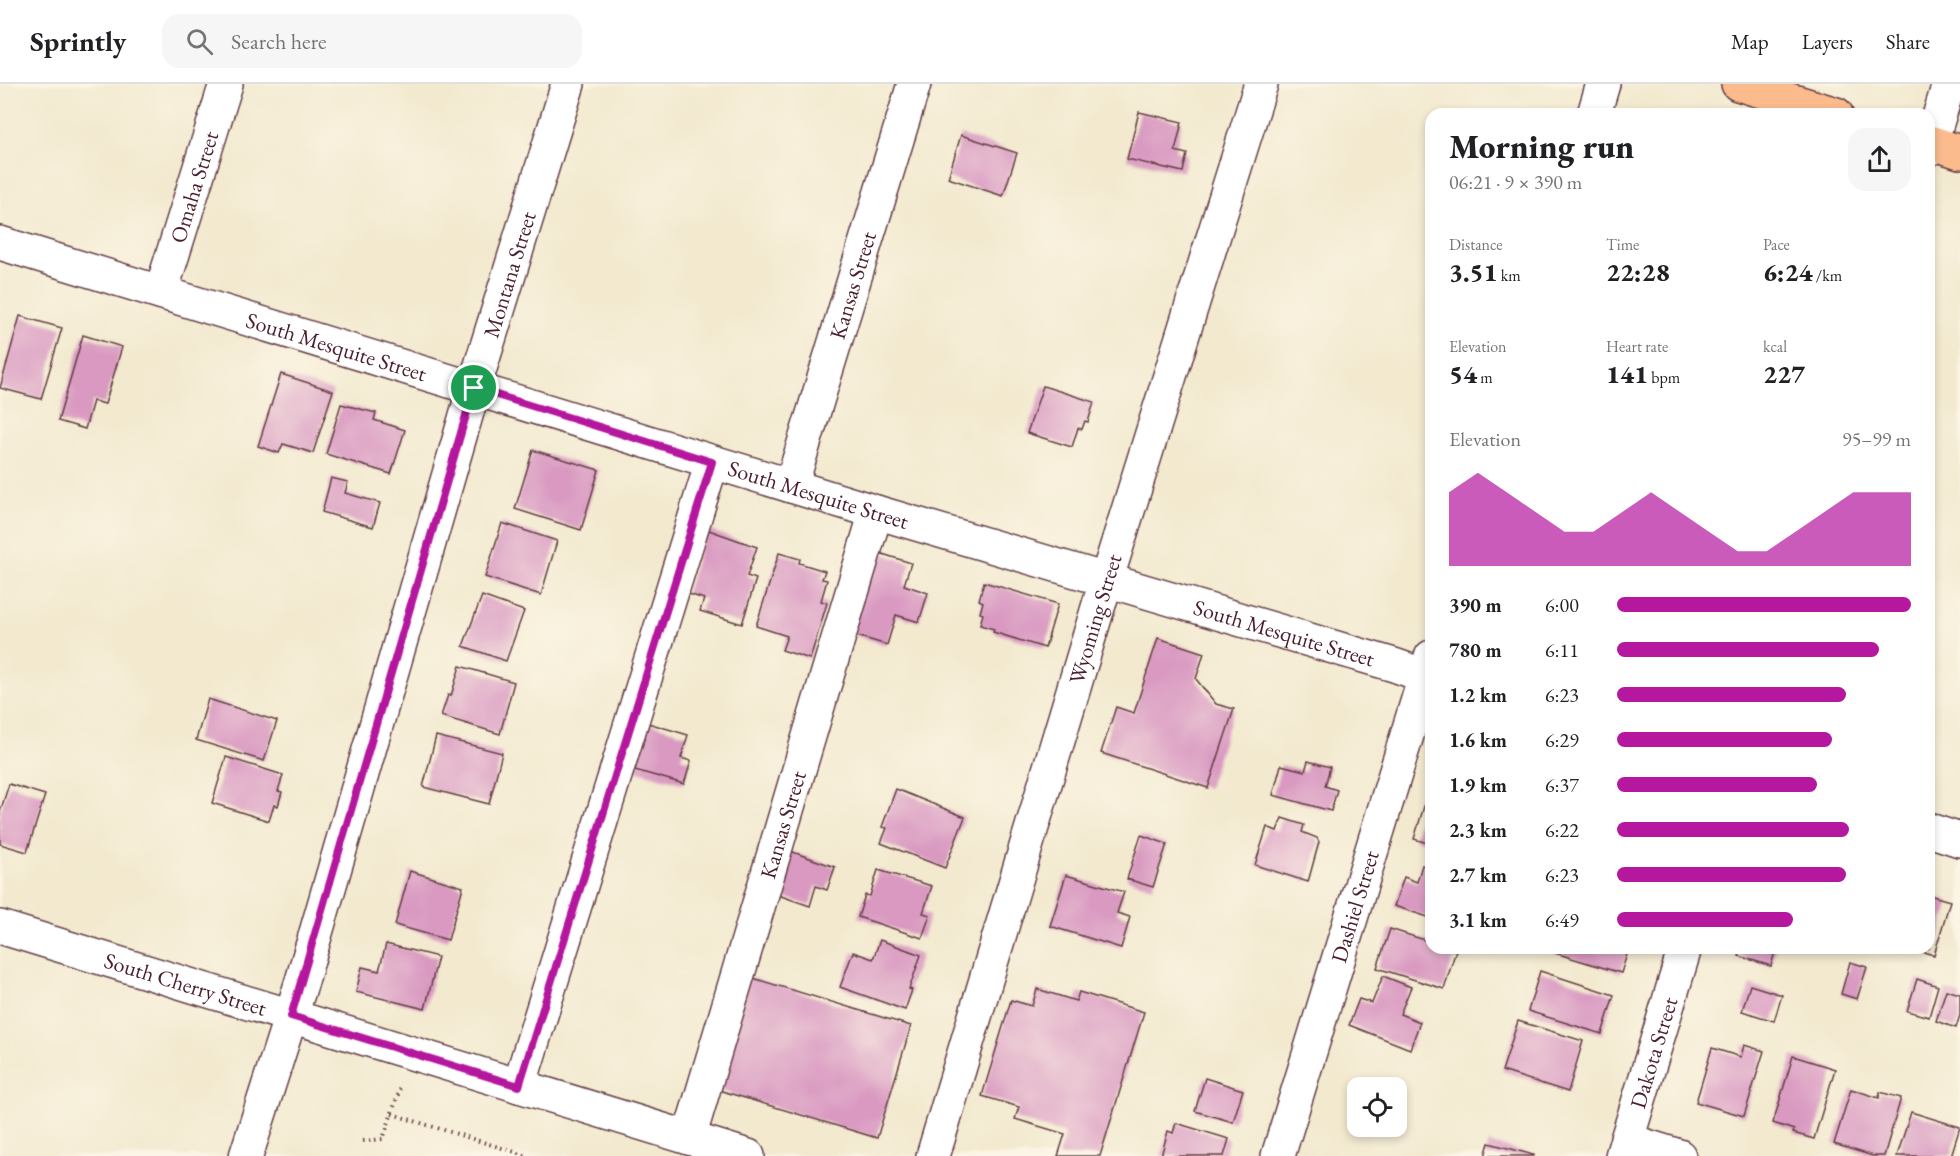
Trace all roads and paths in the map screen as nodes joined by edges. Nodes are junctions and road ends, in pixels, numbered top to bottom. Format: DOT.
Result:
graph roads {
  1 [pos="226,84"];
  2 [pos="568,84"];
  3 [pos="914,84"];
  4 [pos="1261,84"];
  5 [pos="1603,84"];
  6 [pos="1738,84"];
  7 [pos="1949,84"];
  8 [pos="1596,108"];
  9 [pos="1816,108"];
  10 [pos="1937,146"];
  11 [pos="0,243"];
  12 [pos="161,292"];
  13 [pos="474,388"];
  14 [pos="712,462"];
  15 [pos="791,486"];
  16 [pos="876,512"];
  17 [pos="1106,581"];
  18 [pos="1425,670"];
  19 [pos="1425,684"];
  20 [pos="1935,832"];
  21 [pos="1960,840"];
  22 [pos="0,927"];
  23 [pos="1683,954"];
  24 [pos="291,1016"];
  25 [pos="519,1086"];
  26 [pos="400,1089"];
  27 [pos="392,1114"];
  28 [pos="363,1141"];
  29 [pos="698,1145"];
  30 [pos="1625,1148"];
  31 [pos="246,1156"];
  32 [pos="528,1156"];
  33 [pos="748,1156"];
  34 [pos="933,1156"];
  35 [pos="1278,1156"];
  36 [pos="1679,1156"];
  1 -- 12 [label="street, Omaha Street"];
  2 -- 13 [label="street, Montana Street"];
  3 -- 15 [label="street, Kansas Street"];
  4 -- 17 [label="street, Wyoming Street"];
  5 -- 8 [label="street"];
  6 -- 9 [label="main road"];
  7 -- 10 [label="street"];
  11 -- 12 [label="street, South Mesquite Street"];
  12 -- 13 [label="street, South Mesquite Street"];
  13 -- 14 [label="street, South Mesquite Street"];
  13 -- 24 [label="street, Montana Street"];
  14 -- 15 [label="street, South Mesquite Street"];
  14 -- 25 [label="street"];
  15 -- 16 [label="street, South Mesquite Street"];
  16 -- 17 [label="street, South Mesquite Street"];
  16 -- 29 [label="street, Kansas Street"];
  17 -- 18 [label="street, South Mesquite Street"];
  17 -- 34 [label="street, Wyoming Street"];
  19 -- 35 [label="street, Dashiel Street"];
  20 -- 21 [label="street"];
  22 -- 24 [label="street, South Cherry Street"];
  23 -- 30 [label="street, Dakota Street"];
  24 -- 25 [label="street, South Cherry Street"];
  24 -- 31 [label="street, Montana Street"];
  25 -- 29 [label="street, South Cherry Street"];
  26 -- 27 [label="path"];
  27 -- 28 [label="path"];
  27 -- 32 [label="path"];
  29 -- 33 [label="street, South Cherry Street"];
  30 -- 36 [label="street"];
}
